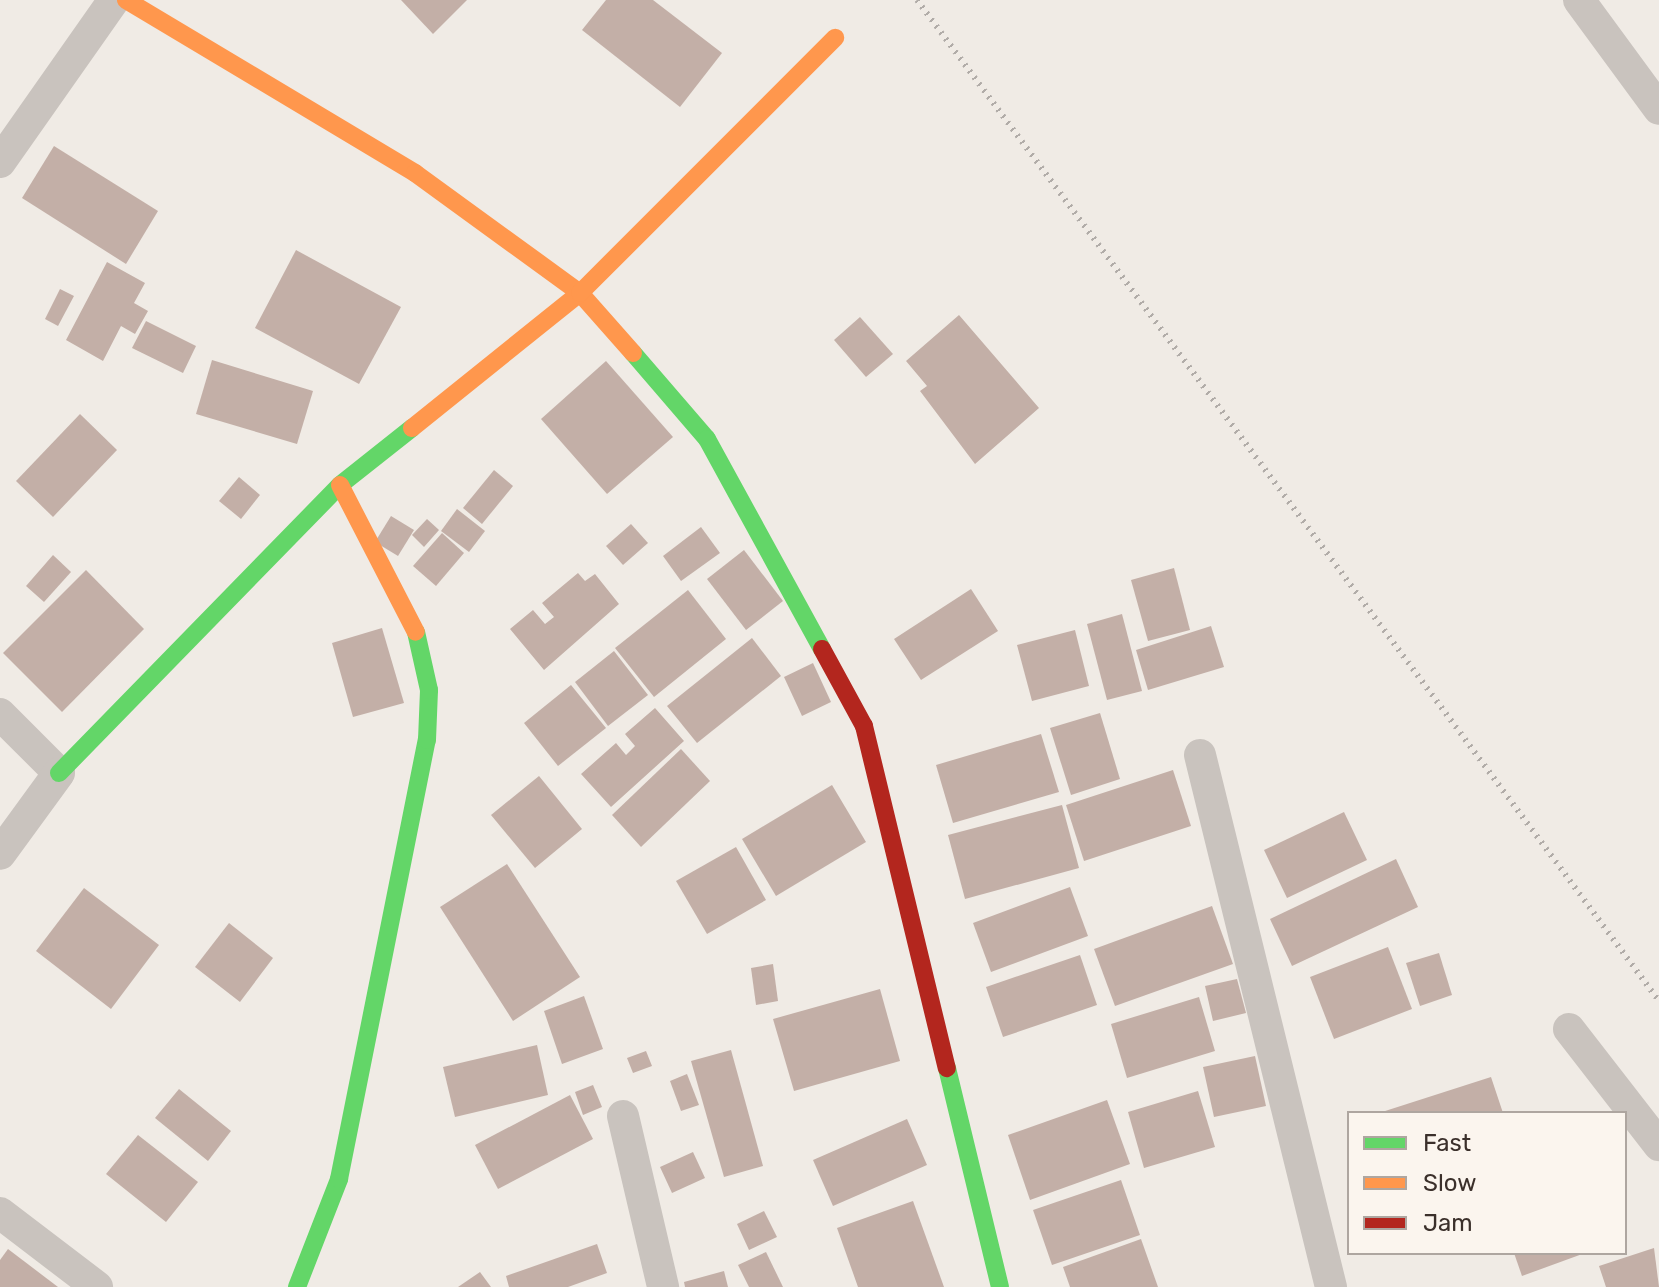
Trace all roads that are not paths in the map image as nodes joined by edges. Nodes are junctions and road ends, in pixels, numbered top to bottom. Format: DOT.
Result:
graph roads {
  1 [pos="114,0"];
  2 [pos="126,0"];
  3 [pos="1579,0"];
  4 [pos="835,38"];
  5 [pos="1659,109"];
  6 [pos="0,162"];
  7 [pos="580,293"];
  8 [pos="340,485"];
  9 [pos="0,714"];
  10 [pos="1200,755"];
  11 [pos="59,773"];
  12 [pos="0,854"];
  13 [pos="1569,1029"];
  14 [pos="623,1116"];
  15 [pos="1659,1145"];
  16 [pos="0,1213"];
  17 [pos="97,1287"];
  18 [pos="297,1287"];
  19 [pos="663,1287"];
  20 [pos="1000,1287"];
  21 [pos="1331,1287"];
  1 -- 6 [label="street"];
  2 -- 7 [label="street"];
  3 -- 5 [label="street"];
  4 -- 7 [label="street"];
  7 -- 8 [label="street"];
  7 -- 20 [label="street"];
  8 -- 11 [label="street"];
  8 -- 18 [label="street"];
  9 -- 11 [label="street"];
  10 -- 21 [label="street"];
  11 -- 12 [label="street"];
  13 -- 15 [label="street"];
  14 -- 19 [label="street"];
  16 -- 17 [label="street"];
}
